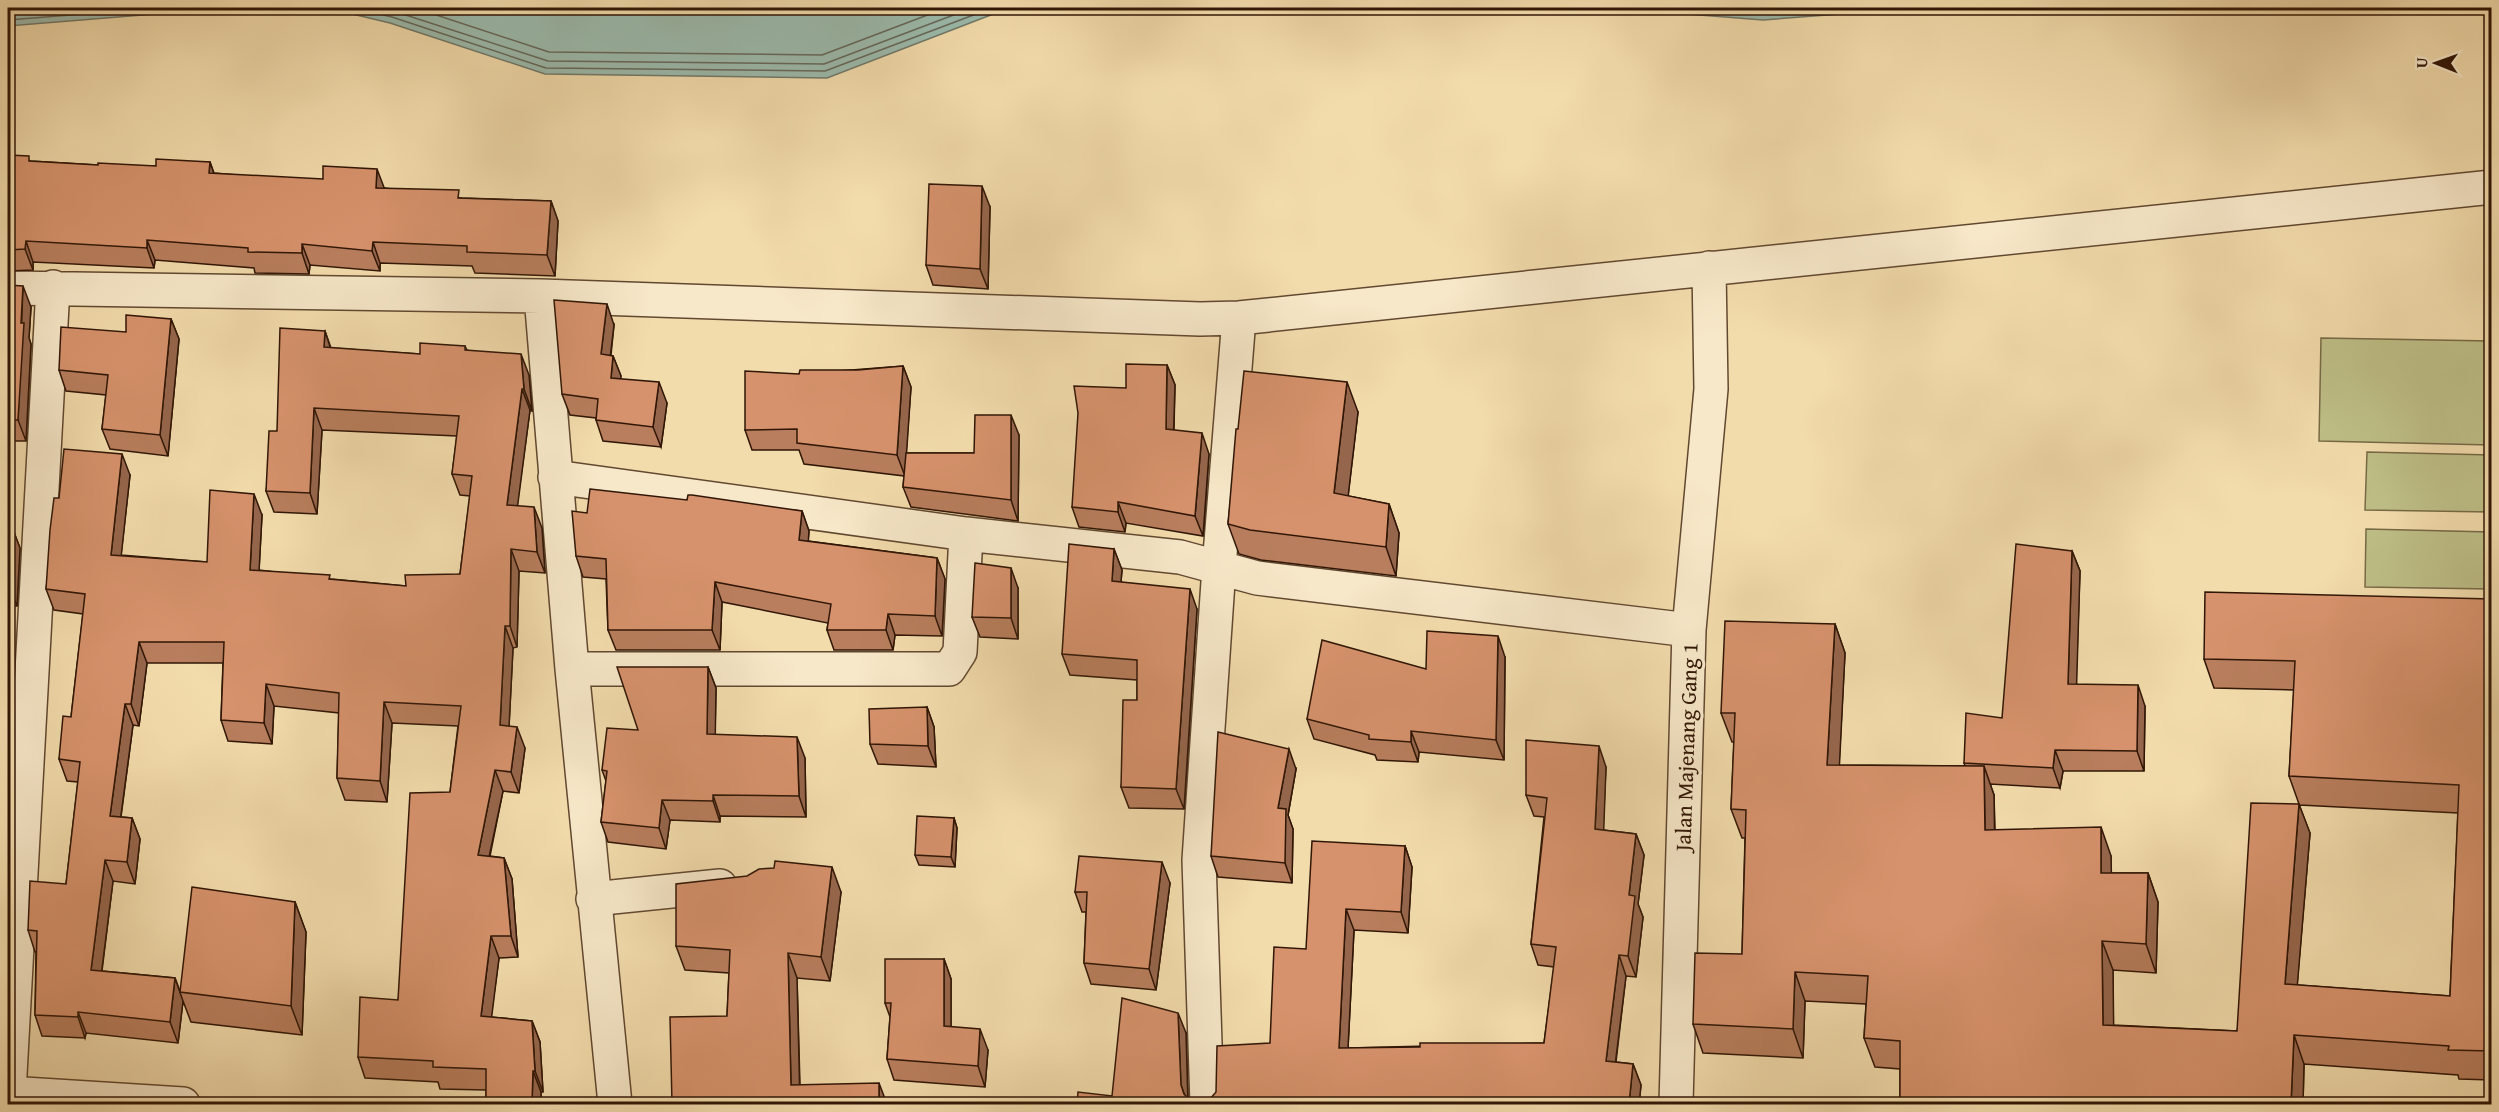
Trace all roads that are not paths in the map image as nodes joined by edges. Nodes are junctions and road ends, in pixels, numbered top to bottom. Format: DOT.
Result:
graph roads {
  1 [pos="2492,187"];
  2 [pos="1709,268"];
  3 [pos="53,287"];
  4 [pos="8,288"];
  5 [pos="541,296"];
  6 [pos="1239,318"];
  7 [pos="555,477"];
  8 [pos="966,534"];
  9 [pos="1219,567"];
  10 [pos="1689,630"];
  11 [pos="572,669"];
  12 [pos="754,882"];
  13 [pos="593,899"];
  14 [pos="8,1093"];
  15 [pos="183,1104"];
  16 [pos="615,1104"];
  17 [pos="1207,1104"];
  18 [pos="1676,1104"];
  1 -- 2 [label="street"];
  2 -- 6 [label="street"];
  2 -- 10 [label="street, Jalan Majenang Gang 1"];
  3 -- 4 [label="street"];
  3 -- 5 [label="street"];
  3 -- 14 [label="street"];
  5 -- 6 [label="street"];
  5 -- 7 [label="street"];
  6 -- 9 [label="street"];
  7 -- 8 [label="street"];
  7 -- 11 [label="street"];
  8 -- 9 [label="street"];
  8 -- 11 [label="street"];
  9 -- 10 [label="street"];
  9 -- 17 [label="street"];
  10 -- 18 [label="street, Jalan Majenang Gang 1"];
  11 -- 13 [label="street"];
  12 -- 13 [label="street"];
  13 -- 16 [label="street"];
  14 -- 15 [label="street"];
}
